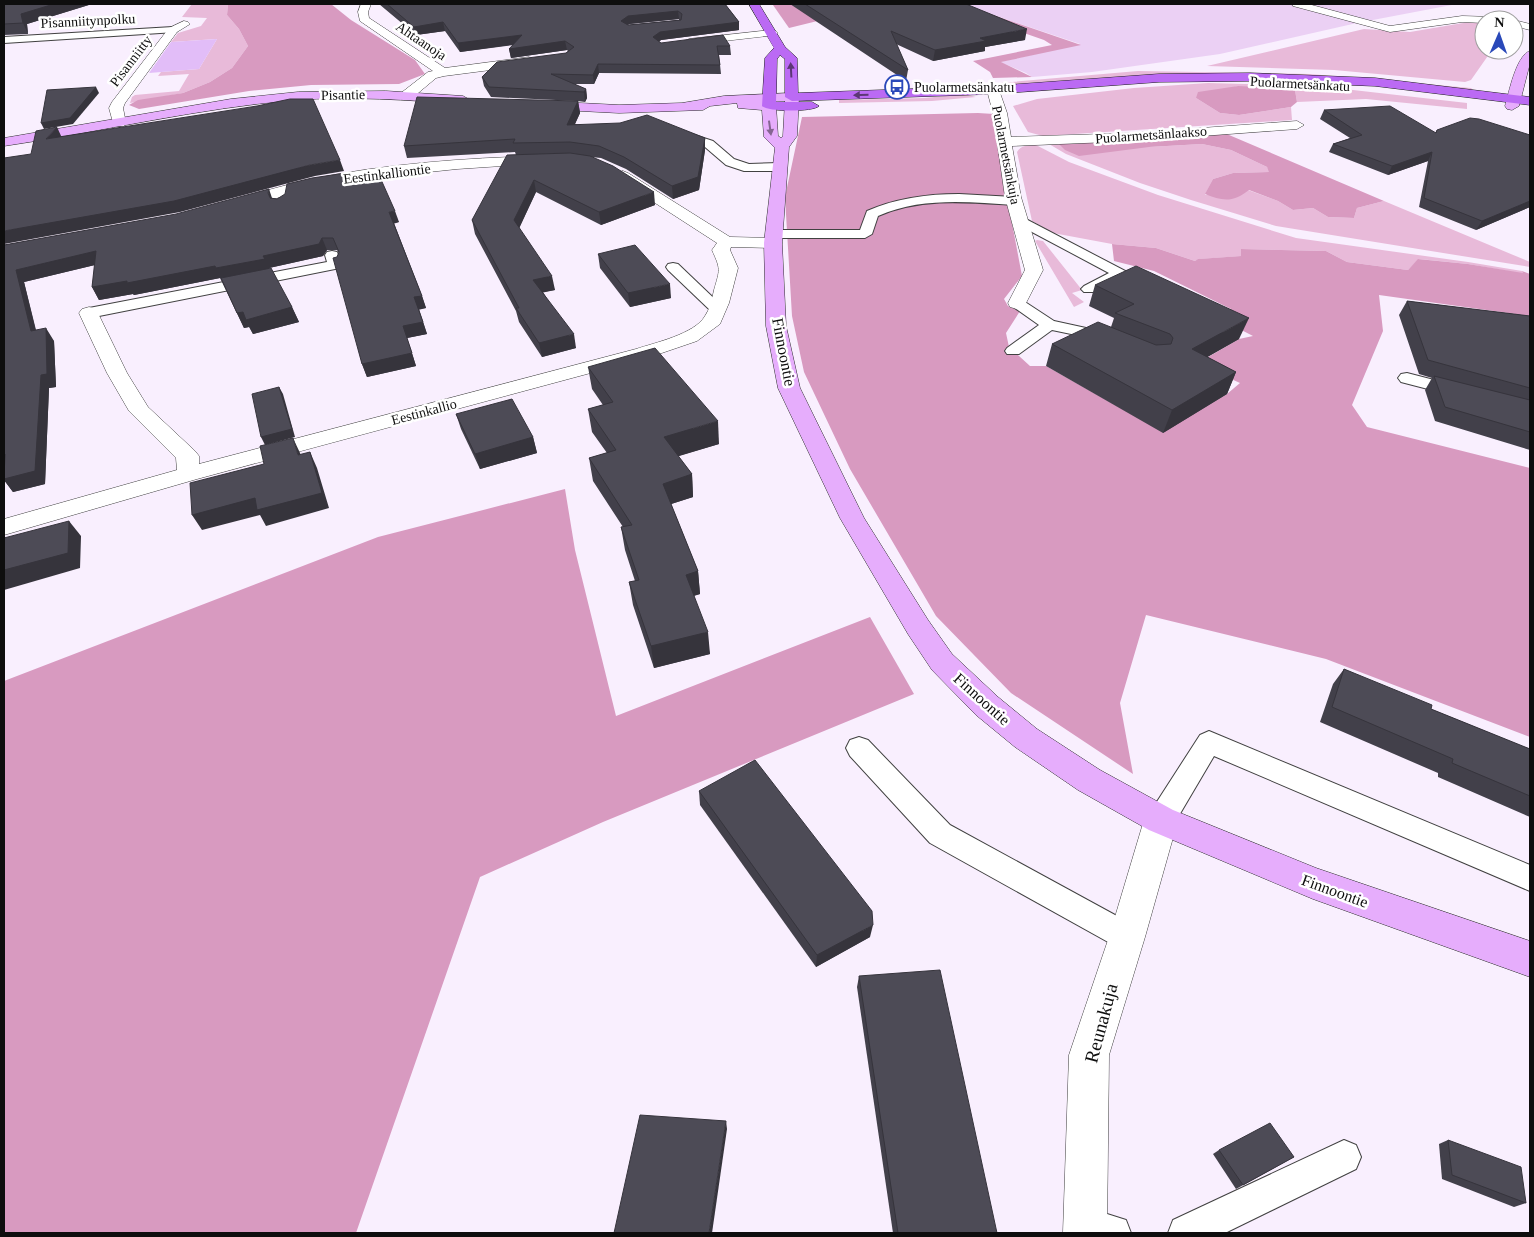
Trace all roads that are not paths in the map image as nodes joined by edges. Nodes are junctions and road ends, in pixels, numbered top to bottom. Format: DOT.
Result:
graph roads {
  1 [pos="366,4"];
  2 [pos="754,4"];
  3 [pos="1297,4"];
  4 [pos="1474,19"];
  5 [pos="178,27"];
  6 [pos="772,33"];
  7 [pos="4,40"];
  8 [pos="678,44"];
  9 [pos="780,49"];
  10 [pos="1530,55"];
  11 [pos="543,59"];
  12 [pos="443,72"];
  13 [pos="995,95"];
  14 [pos="406,96"];
  15 [pos="473,101"];
  16 [pos="792,101"];
  17 [pos="769,102"];
  18 [pos="1512,102"];
  19 [pos="1530,102"];
  20 [pos="529,105"];
  21 [pos="1530,109"];
  22 [pos="119,123"];
  23 [pos="1297,125"];
  24 [pos="663,127"];
  25 [pos="4,142"];
  26 [pos="1006,142"];
  27 [pos="780,157"];
  28 [pos="552,160"];
  29 [pos="612,170"];
  30 [pos="1014,200"];
  31 [pos="218,208"];
  32 [pos="1020,220"];
  33 [pos="773,238"];
  34 [pos="726,242"];
  35 [pos="332,255"];
  36 [pos="673,267"];
  37 [pos="1118,274"];
  38 [pos="1089,289"];
  39 [pos="1161,295"];
  40 [pos="1018,303"];
  41 [pos="717,309"];
  42 [pos="89,313"];
  43 [pos="1049,324"];
  44 [pos="1122,347"];
  45 [pos="1013,351"];
  46 [pos="1407,378"];
  47 [pos="1476,397"];
  48 [pos="190,474"];
  49 [pos="4,527"];
  50 [pos="859,748"];
  51 [pos="1161,820"];
  52 [pos="1530,878"];
  53 [pos="1127,937"];
  54 [pos="1530,959"];
  55 [pos="1344,1157"];
  56 [pos="1094,1231"];
  57 [pos="1186,1233"];
  1 -- 12 [label="street, Ahtaanoja"];
  2 -- 6 [label="main road, Finnoontie"];
  3 -- 4 [label="street"];
  5 -- 7 [label="lane, Pisanniitynpolku"];
  5 -- 22 [label="street, Pisanniitty"];
  6 -- 8 [label="street"];
  6 -- 9 [label="main road, Finnoontie"];
  16 -- 9 [label="main road, Finnoontie, one-way"];
  9 -- 17 [label="main road"];
  10 -- 18 [label="street"];
  11 -- 12 [label="street"];
  12 -- 14 [label="street, Ahtaanoja"];
  13 -- 16 [label="main road, Puolarmetsänkatu"];
  13 -- 18 [label="main road, Puolarmetsänkatu"];
  13 -- 26 [label="street, Puolarmetsänkuja"];
  14 -- 15 [label="street, Pisantie"];
  14 -- 22 [label="street, Pisantie"];
  16 -- 17 [label="main road, Puolarmetsänkatu"];
  16 -- 27 [label="street, Finnoontie"];
  17 -- 20 [label="street"];
  17 -- 27 [label="street, one-way"];
  18 -- 19 [label="main road"];
  18 -- 21 [label="main road, Puolarmetsänkatu"];
  22 -- 25 [label="street, Pisantie"];
  23 -- 26 [label="street, Puolarmetsänlaakso"];
  24 -- 27 [label="lane"];
  26 -- 30 [label="street, Puolarmetsänkuja"];
  27 -- 33 [label="street, Finnoontie"];
  28 -- 31 [label="street, Eestinkalliontie"];
  29 -- 34 [label="street"];
  30 -- 32 [label="street, Puolarmetsänkuja"];
  30 -- 33 [label="lane"];
  32 -- 37 [label="lane"];
  32 -- 40 [label="street, Puolarmetsänkuja"];
  33 -- 34 [label="street"];
  33 -- 51 [label="street, Finnoontie"];
  34 -- 41 [label="street, Eestinkallio"];
  35 -- 42 [label="lane"];
  36 -- 41 [label="lane"];
  37 -- 38 [label="lane"];
  37 -- 39 [label="lane"];
  40 -- 43 [label="lane"];
  41 -- 48 [label="street, Eestinkallio"];
  42 -- 48 [label="street"];
  43 -- 44 [label="lane"];
  43 -- 45 [label="lane"];
  46 -- 47 [label="lane"];
  48 -- 49 [label="street, Eestinkallio"];
  50 -- 53 [label="lane"];
  51 -- 52 [label="lane"];
  51 -- 53 [label="street, Reunakuja"];
  51 -- 54 [label="street, Finnoontie"];
  53 -- 56 [label="street, Reunakuja"];
  55 -- 57 [label="lane"];
}
